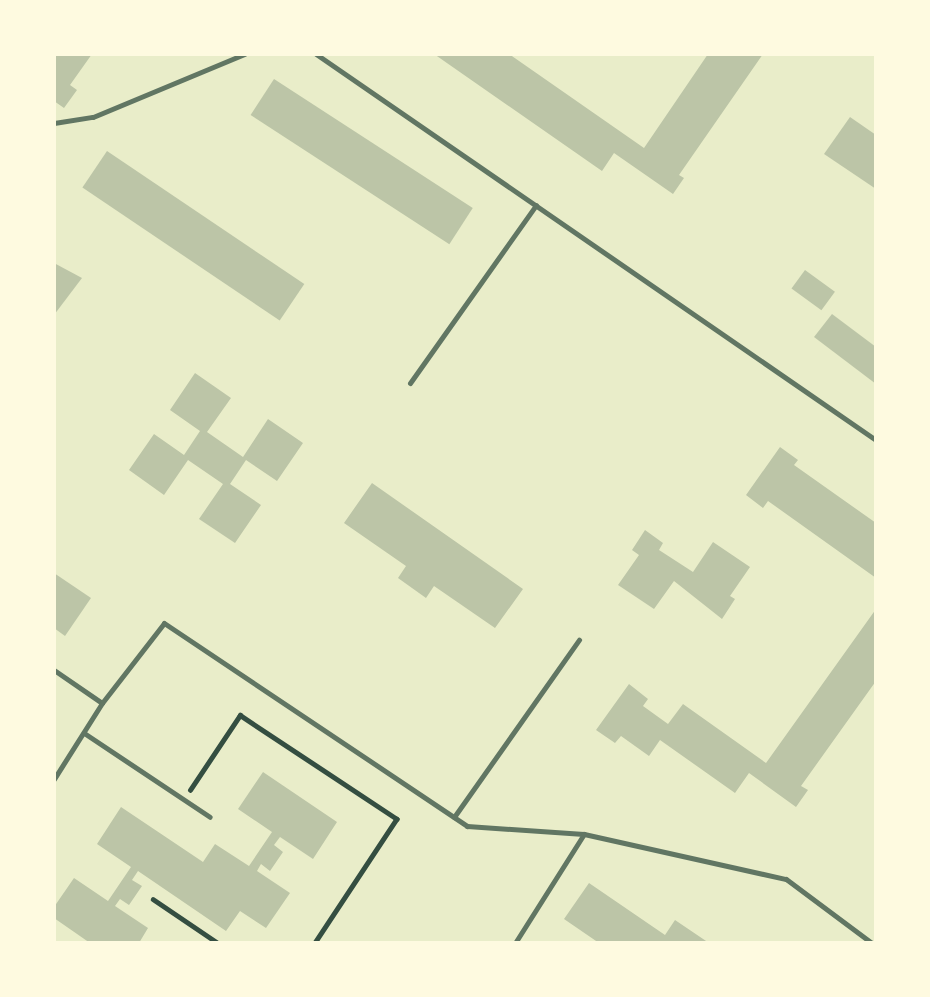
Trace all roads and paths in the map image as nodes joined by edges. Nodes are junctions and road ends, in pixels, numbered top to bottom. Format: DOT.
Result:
graph roads {
  1 [pos="244,54"];
  2 [pos="316,54"];
  3 [pos="54,123"];
  4 [pos="536,205"];
  5 [pos="410,383"];
  6 [pos="876,440"];
  7 [pos="579,640"];
  8 [pos="54,670"];
  9 [pos="102,703"];
  10 [pos="84,733"];
  11 [pos="54,779"];
  12 [pos="183,799"];
  13 [pos="210,817"];
  14 [pos="454,817"];
  15 [pos="584,834"];
  16 [pos="153,899"];
  17 [pos="218,943"];
  18 [pos="315,943"];
  19 [pos="515,943"];
  20 [pos="872,943"];
  1 -- 3 [label="lane"];
  2 -- 4 [label="lane"];
  4 -- 5 [label="lane"];
  4 -- 6 [label="lane"];
  7 -- 14 [label="lane"];
  8 -- 9 [label="lane"];
  9 -- 10 [label="lane"];
  9 -- 14 [label="lane"];
  10 -- 11 [label="lane"];
  10 -- 12 [label="lane"];
  12 -- 13 [label="lane"];
  12 -- 18 [label="path"];
  14 -- 15 [label="lane"];
  15 -- 19 [label="lane"];
  15 -- 20 [label="lane"];
  16 -- 17 [label="path"];
}
